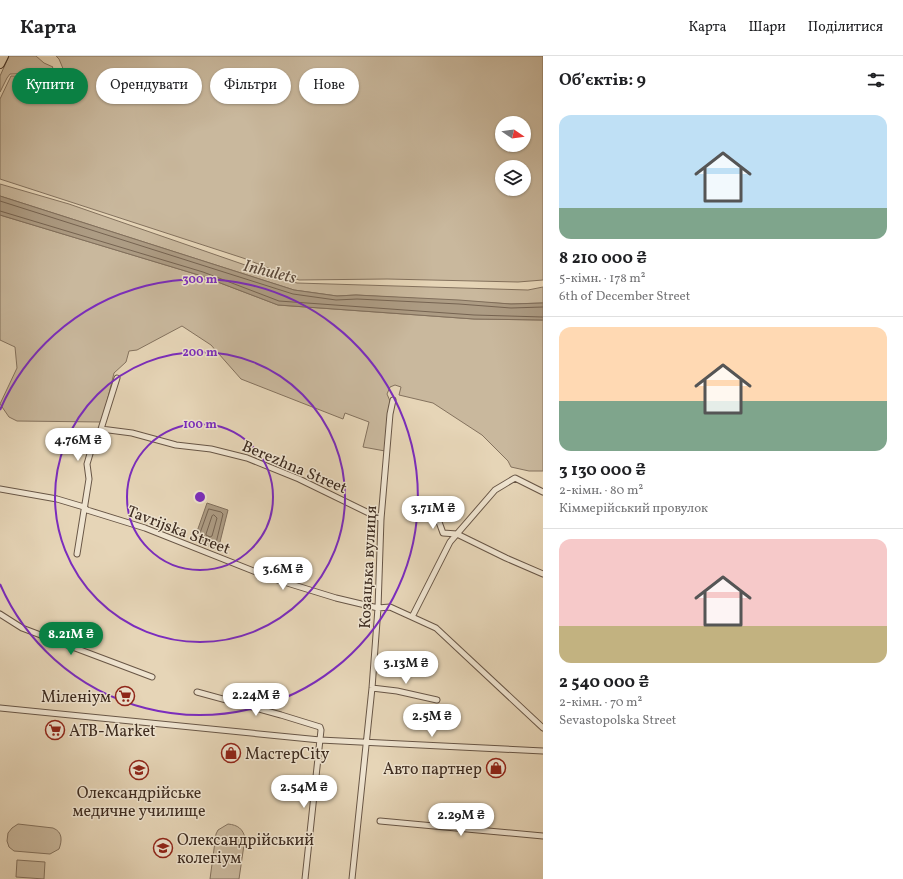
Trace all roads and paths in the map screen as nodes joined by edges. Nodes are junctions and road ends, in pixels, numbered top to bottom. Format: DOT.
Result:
graph roads {
  1 [pos="4,56"];
  2 [pos="0,64"];
  3 [pos="117,378"];
  4 [pos="393,400"];
  5 [pos="101,429"];
  6 [pos="0,489"];
  7 [pos="543,492"];
  8 [pos="431,500"];
  9 [pos="84,507"];
  10 [pos="381,519"];
  11 [pos="457,534"];
  12 [pos="77,554"];
  13 [pos="543,574"];
  14 [pos="378,608"];
  15 [pos="0,614"];
  16 [pos="412,617"];
  17 [pos="152,677"];
  18 [pos="372,688"];
  19 [pos="197,692"];
  20 [pos="437,700"];
  21 [pos="0,708"];
  22 [pos="543,728"];
  23 [pos="320,740"];
  24 [pos="366,743"];
  25 [pos="543,751"];
  26 [pos="380,821"];
  27 [pos="543,836"];
  28 [pos="305,879"];
  29 [pos="352,879"];
  1 -- 2 [label="highway"];
  3 -- 5 [label="street"];
  4 -- 10 [label="street, Козацька вулиця"];
  5 -- 9 [label="street"];
  5 -- 10 [label="street, Berezhna Street"];
  6 -- 9 [label="street, Tavrijska Street"];
  7 -- 11 [label="street"];
  8 -- 11 [label="street"];
  9 -- 12 [label="street"];
  9 -- 14 [label="street, Tavrijska Street"];
  10 -- 14 [label="street, Козацька вулиця"];
  11 -- 13 [label="street"];
  11 -- 16 [label="street"];
  14 -- 16 [label="street, Tavrijska Street"];
  14 -- 18 [label="street, Козацька вулиця"];
  15 -- 17 [label="street"];
  16 -- 22 [label="street, Tavrijska Street"];
  18 -- 20 [label="street"];
  18 -- 24 [label="street, Козацька вулиця"];
  19 -- 23 [label="street"];
  21 -- 23 [label="street"];
  23 -- 24 [label="street"];
  23 -- 28 [label="street"];
  24 -- 25 [label="street"];
  24 -- 29 [label="street, Козацька вулиця"];
  26 -- 27 [label="street"];
}
